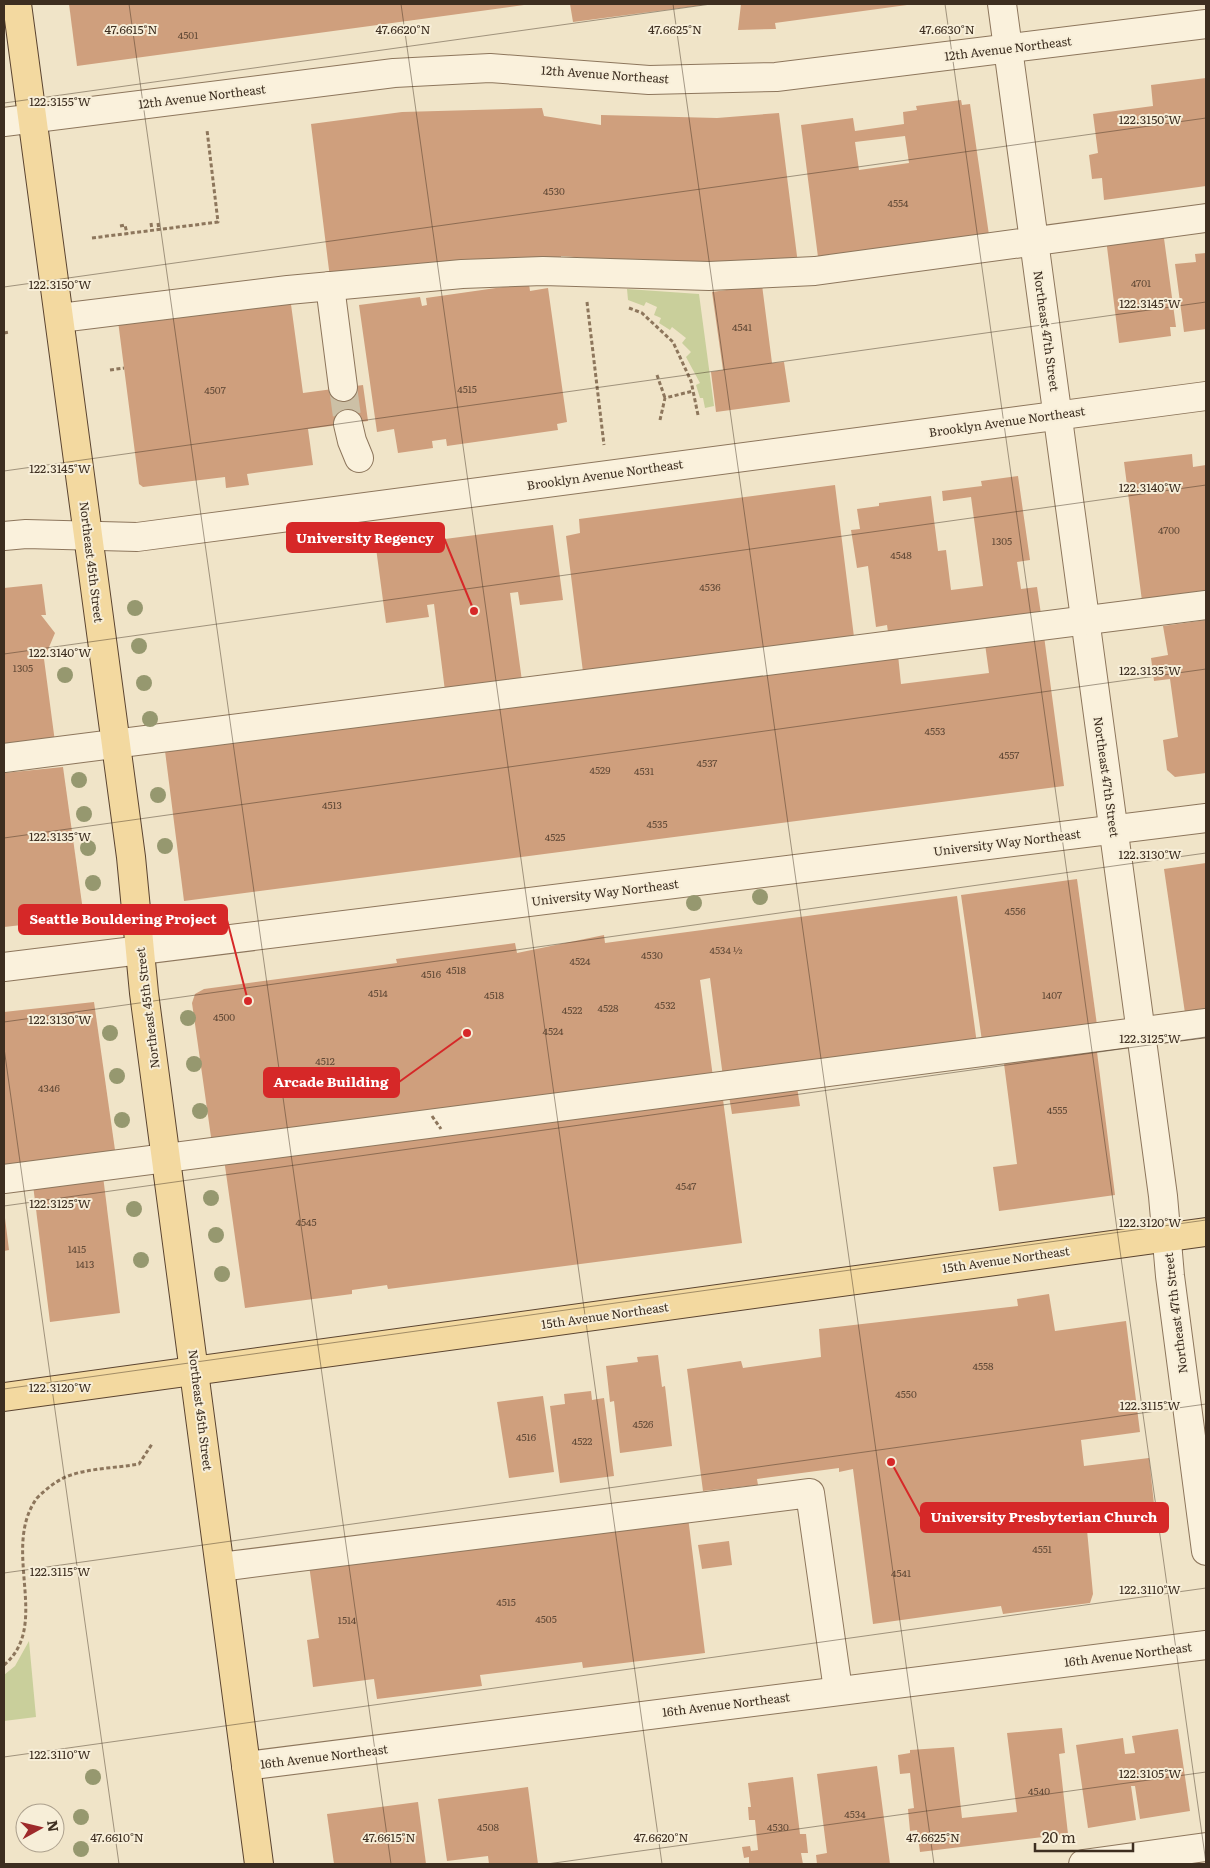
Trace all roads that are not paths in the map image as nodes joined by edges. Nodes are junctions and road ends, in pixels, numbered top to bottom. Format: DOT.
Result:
graph roads {
  1 [pos="17,4"];
  2 [pos="1002,4"];
  3 [pos="1206,24"];
  4 [pos="1008,50"];
  5 [pos="32,118"];
  6 [pos="4,122"];
  7 [pos="1206,218"];
  8 [pos="1034,241"];
  9 [pos="330,286"];
  10 [pos="60,318"];
  11 [pos="343,387"];
  12 [pos="1206,396"];
  13 [pos="1057,416"];
  14 [pos="348,424"];
  15 [pos="359,458"];
  16 [pos="4,536"];
  17 [pos="88,536"];
  18 [pos="1206,605"];
  19 [pos="1084,620"];
  20 [pos="115,743"];
  21 [pos="4,758"];
  22 [pos="1206,818"];
  23 [pos="1113,829"];
  24 [pos="141,949"];
  25 [pos="4,967"];
  26 [pos="1206,1023"];
  27 [pos="1139,1031"];
  28 [pos="166,1158"];
  29 [pos="4,1179"];
  30 [pos="1206,1232"];
  31 [pos="1167,1238"];
  32 [pos="195,1373"];
  33 [pos="4,1397"];
  34 [pos="1200,1445"];
  35 [pos="1206,1551"];
  36 [pos="220,1567"];
  37 [pos="1206,1645"];
  38 [pos="838,1690"];
  39 [pos="246,1766"];
  40 [pos="1206,1847"];
  41 [pos="259,1864"];
  42 [pos="1083,1864"];
  1 -- 5 [label="main road, Northeast 45th Street"];
  2 -- 4 [label="street, Northeast 47th Street"];
  3 -- 4 [label="street, 12th Avenue Northeast"];
  4 -- 5 [label="street, 12th Avenue Northeast"];
  4 -- 8 [label="street, Northeast 47th Street"];
  5 -- 6 [label="street, 12th Avenue Northeast"];
  5 -- 10 [label="main road, Northeast 45th Street"];
  7 -- 8 [label="street"];
  8 -- 9 [label="street"];
  8 -- 13 [label="street, Northeast 47th Street"];
  9 -- 10 [label="street"];
  9 -- 11 [label="street"];
  10 -- 17 [label="main road, Northeast 45th Street"];
  12 -- 13 [label="street, Brooklyn Avenue Northeast"];
  13 -- 17 [label="street, Brooklyn Avenue Northeast"];
  13 -- 19 [label="street, Northeast 47th Street"];
  14 -- 15 [label="street"];
  16 -- 17 [label="street, Brooklyn Avenue Northeast"];
  17 -- 20 [label="main road, Northeast 45th Street"];
  18 -- 19 [label="street"];
  19 -- 20 [label="street"];
  19 -- 23 [label="street, Northeast 47th Street"];
  20 -- 21 [label="street"];
  20 -- 24 [label="main road, Northeast 45th Street"];
  22 -- 23 [label="street, University Way Northeast"];
  23 -- 24 [label="street, University Way Northeast"];
  23 -- 27 [label="street, Northeast 47th Street"];
  24 -- 25 [label="street, University Way Northeast"];
  24 -- 28 [label="main road, Northeast 45th Street"];
  26 -- 27 [label="street"];
  27 -- 28 [label="street"];
  27 -- 31 [label="street, Northeast 47th Street"];
  28 -- 29 [label="street"];
  28 -- 32 [label="main road, Northeast 45th Street"];
  30 -- 31 [label="main road, 15th Avenue Northeast"];
  31 -- 32 [label="main road, 15th Avenue Northeast"];
  31 -- 34 [label="street, Northeast 47th Street"];
  32 -- 33 [label="main road, 15th Avenue Northeast"];
  32 -- 36 [label="main road, Northeast 45th Street"];
  34 -- 35 [label="street, Northeast 47th Street"];
  36 -- 38 [label="street"];
  36 -- 39 [label="main road, Northeast 45th Street"];
  37 -- 38 [label="street, 16th Avenue Northeast"];
  38 -- 39 [label="street, 16th Avenue Northeast"];
  39 -- 41 [label="main road, Northeast 45th Street"];
  40 -- 42 [label="street"];
}
